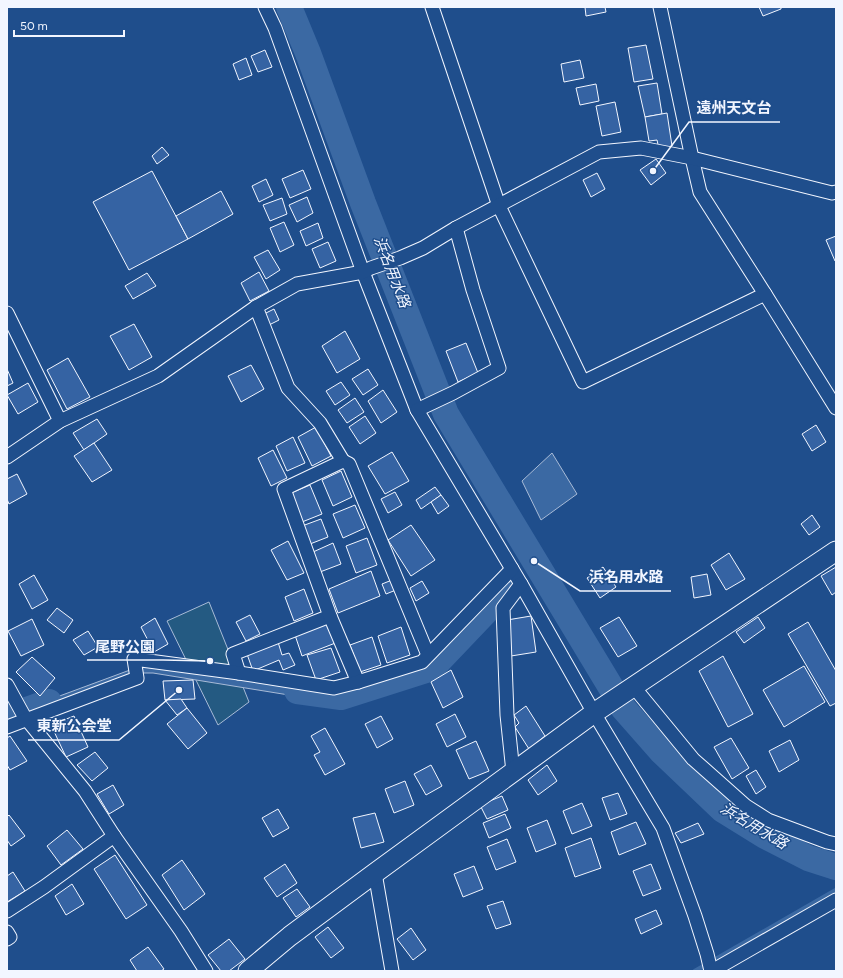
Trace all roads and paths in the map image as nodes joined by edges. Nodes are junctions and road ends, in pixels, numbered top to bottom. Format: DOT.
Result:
graph roads {
  1 [pos="265,7"];
  2 [pos="432,7"];
  3 [pos="660,7"];
  4 [pos="692,158"];
  5 [pos="836,192"];
  6 [pos="499,206"];
  7 [pos="456,228"];
  8 [pos="367,270"];
  9 [pos="765,294"];
  10 [pos="256,308"];
  11 [pos="7,313"];
  12 [pos="836,408"];
  13 [pos="416,410"];
  14 [pos="60,421"];
  15 [pos="7,457"];
  16 [pos="343,460"];
  17 [pos="836,551"];
  18 [pos="512,569"];
  19 [pos="521,584"];
  20 [pos="330,616"];
  21 [pos="428,655"];
  22 [pos="239,673"];
  23 [pos="358,682"];
  24 [pos="7,685"];
  25 [pos="633,686"];
  26 [pos="600,709"];
  27 [pos="23,714"];
  28 [pos="7,727"];
  29 [pos="513,772"];
  30 [pos="114,836"];
  31 [pos="836,844"];
  32 [pos="375,873"];
  33 [pos="836,900"];
  34 [pos="7,911"];
  35 [pos="7,932"];
  36 [pos="7,939"];
  37 [pos="711,970"];
  38 [pos="206,971"];
  39 [pos="248,971"];
  40 [pos="392,971"];
  1 -- 8 [label="street"];
  2 -- 6 [label="street"];
  3 -- 4 [label="street"];
  4 -- 5 [label="street"];
  4 -- 6 [label="street"];
  4 -- 9 [label="street"];
  6 -- 7 [label="street"];
  6 -- 9 [label="street"];
  7 -- 8 [label="street"];
  7 -- 13 [label="street"];
  8 -- 10 [label="street"];
  8 -- 13 [label="street"];
  9 -- 12 [label="street"];
  10 -- 14 [label="street"];
  10 -- 16 [label="street"];
  11 -- 14 [label="street"];
  13 -- 18 [label="street"];
  14 -- 15 [label="street"];
  16 -- 20 [label="street"];
  16 -- 21 [label="street"];
  17 -- 25 [label="street"];
  18 -- 19 [label="street"];
  18 -- 21 [label="street"];
  19 -- 26 [label="street"];
  19 -- 29 [label="street"];
  20 -- 22 [label="street"];
  20 -- 23 [label="street"];
  21 -- 23 [label="street"];
  22 -- 23 [label="street"];
  22 -- 27 [label="street"];
  24 -- 27 [label="street"];
  25 -- 26 [label="street"];
  25 -- 31 [label="street"];
  26 -- 29 [label="street"];
  26 -- 37 [label="street"];
  27 -- 28 [label="street"];
  27 -- 30 [label="street"];
  29 -- 32 [label="street"];
  30 -- 34 [label="street"];
  30 -- 38 [label="street"];
  32 -- 39 [label="street"];
  32 -- 40 [label="street"];
  33 -- 37 [label="street"];
  35 -- 36 [label="street"];
}
